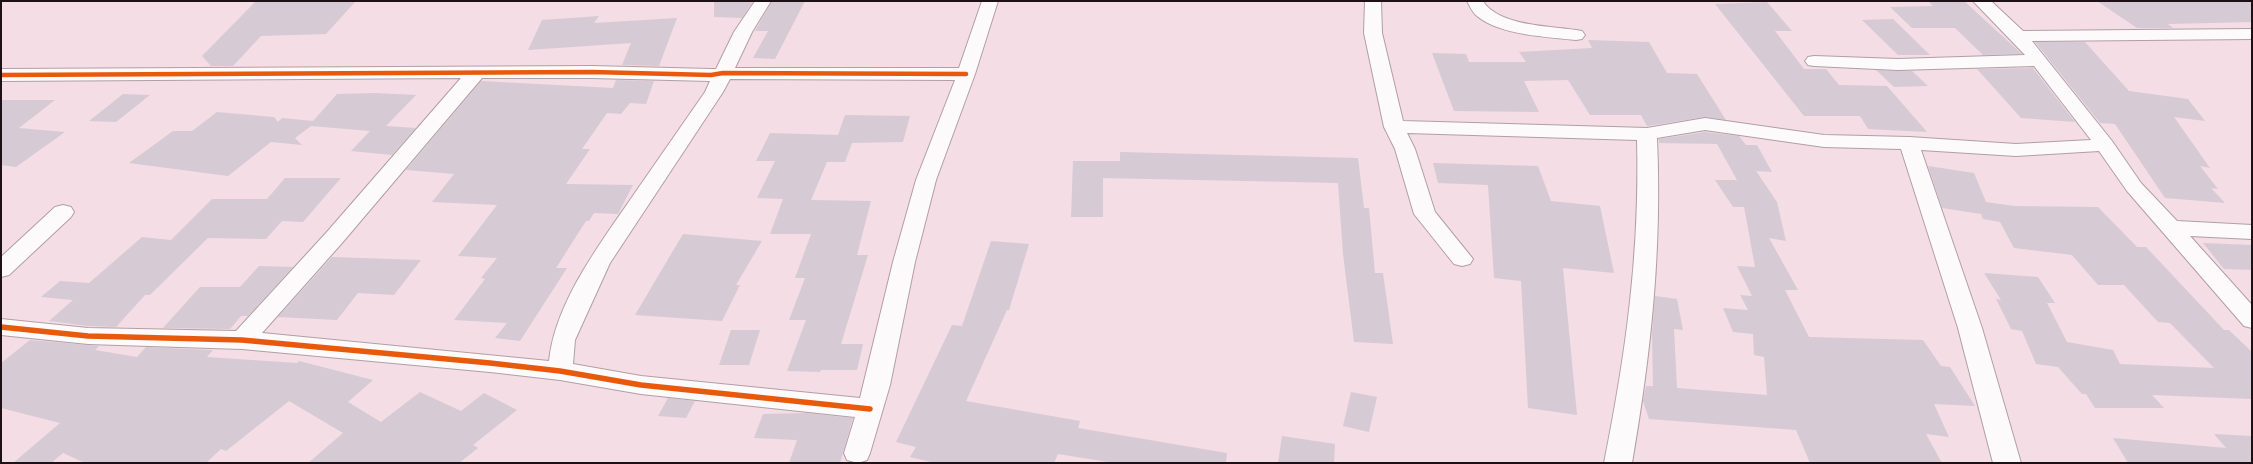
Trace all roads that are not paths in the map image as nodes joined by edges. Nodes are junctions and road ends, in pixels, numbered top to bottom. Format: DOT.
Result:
graph roads {
  1 [pos="763,1"];
  2 [pos="990,1"];
  3 [pos="1373,1"];
  4 [pos="1475,1"];
  5 [pos="1981,1"];
  6 [pos="2252,34"];
  7 [pos="1576,35"];
  8 [pos="2018,36"];
  9 [pos="2039,60"];
  10 [pos="1814,61"];
  11 [pos="476,73"];
  12 [pos="723,73"];
  13 [pos="966,74"];
  14 [pos="1,75"];
  15 [pos="1394,127"];
  16 [pos="1647,134"];
  17 [pos="1909,143"];
  18 [pos="2105,145"];
  19 [pos="63,212"];
  20 [pos="2171,228"];
  21 [pos="2252,232"];
  22 [pos="1462,259"];
  23 [pos="1,270"];
  24 [pos="2252,320"];
  25 [pos="1,327"];
  26 [pos="242,340"];
  27 [pos="560,372"];
  28 [pos="870,409"];
  29 [pos="857,453"];
  30 [pos="1618,463"];
  31 [pos="2007,463"];
  1 -- 12 [label="street"];
  2 -- 13 [label="street"];
  3 -- 15 [label="street"];
  4 -- 7 [label="street"];
  5 -- 8 [label="street"];
  6 -- 8 [label="street"];
  8 -- 9 [label="street"];
  9 -- 10 [label="street"];
  9 -- 18 [label="street"];
  11 -- 12 [label="street"];
  11 -- 14 [label="street"];
  11 -- 26 [label="street"];
  12 -- 13 [label="street"];
  12 -- 27 [label="street"];
  13 -- 28 [label="street"];
  15 -- 16 [label="street"];
  15 -- 22 [label="street"];
  16 -- 17 [label="street"];
  16 -- 30 [label="street"];
  17 -- 18 [label="street"];
  17 -- 31 [label="street"];
  18 -- 20 [label="street"];
  19 -- 23 [label="street"];
  20 -- 21 [label="street"];
  20 -- 24 [label="street"];
  25 -- 26 [label="street"];
  26 -- 27 [label="street"];
  27 -- 28 [label="street"];
  28 -- 29 [label="street"];
}
